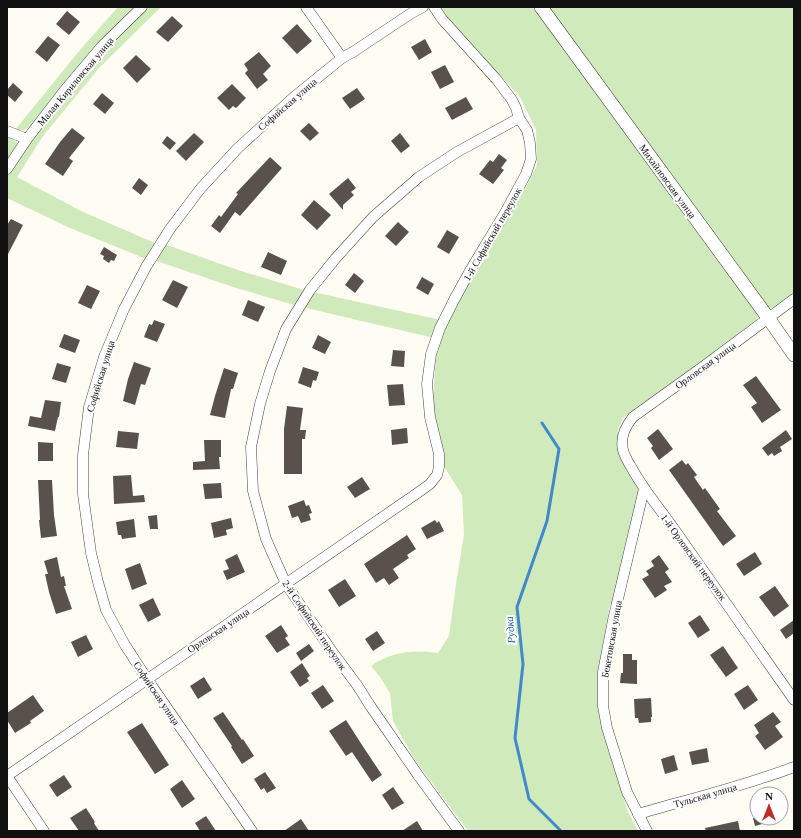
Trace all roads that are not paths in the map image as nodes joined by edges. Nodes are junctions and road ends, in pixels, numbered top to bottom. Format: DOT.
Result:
graph roads {
  1 [pos="142,7"];
  2 [pos="306,7"];
  3 [pos="423,7"];
  4 [pos="434,7"];
  5 [pos="541,7"];
  6 [pos="342,58"];
  7 [pos="518,118"];
  8 [pos="7,131"];
  9 [pos="27,138"];
  10 [pos="7,168"];
  11 [pos="794,300"];
  12 [pos="768,318"];
  13 [pos="794,355"];
  14 [pos="641,410"];
  15 [pos="430,484"];
  16 [pos="644,489"];
  17 [pos="286,584"];
  18 [pos="147,679"];
  19 [pos="794,700"];
  20 [pos="794,767"];
  21 [pos="7,776"];
  22 [pos="638,814"];
  23 [pos="44,831"];
  24 [pos="252,831"];
  25 [pos="459,831"];
  26 [pos="647,831"];
  1 -- 9 [label="street, Малая Кириловская улица"];
  2 -- 6 [label="street"];
  3 -- 6 [label="street, Софийская улица"];
  4 -- 7 [label="street, 1-й Софийский переулок"];
  5 -- 12 [label="street, Михайловская улица"];
  6 -- 18 [label="street, Софийская улица"];
  7 -- 15 [label="street, 1-й Софийский переулок"];
  7 -- 17 [label="street, 2-й Софийский переулок"];
  8 -- 9 [label="street"];
  9 -- 10 [label="street, Малая Кириловская улица"];
  11 -- 12 [label="street, Орловская улица"];
  12 -- 13 [label="street, Михайловская улица"];
  12 -- 14 [label="street, Орловская улица"];
  14 -- 16 [label="street, 1-й Орловский переулок"];
  15 -- 17 [label="street, Орловская улица"];
  16 -- 19 [label="street, 1-й Орловский переулок"];
  16 -- 22 [label="street, Бекетовская улица"];
  17 -- 18 [label="street, Орловская улица"];
  17 -- 25 [label="street, 2-й Софийский переулок"];
  18 -- 21 [label="street, Орловская улица"];
  18 -- 24 [label="street, Софийская улица"];
  20 -- 22 [label="street, Тульская улица"];
  21 -- 23 [label="street"];
  22 -- 26 [label="street, Бекетовская улица"];
}
